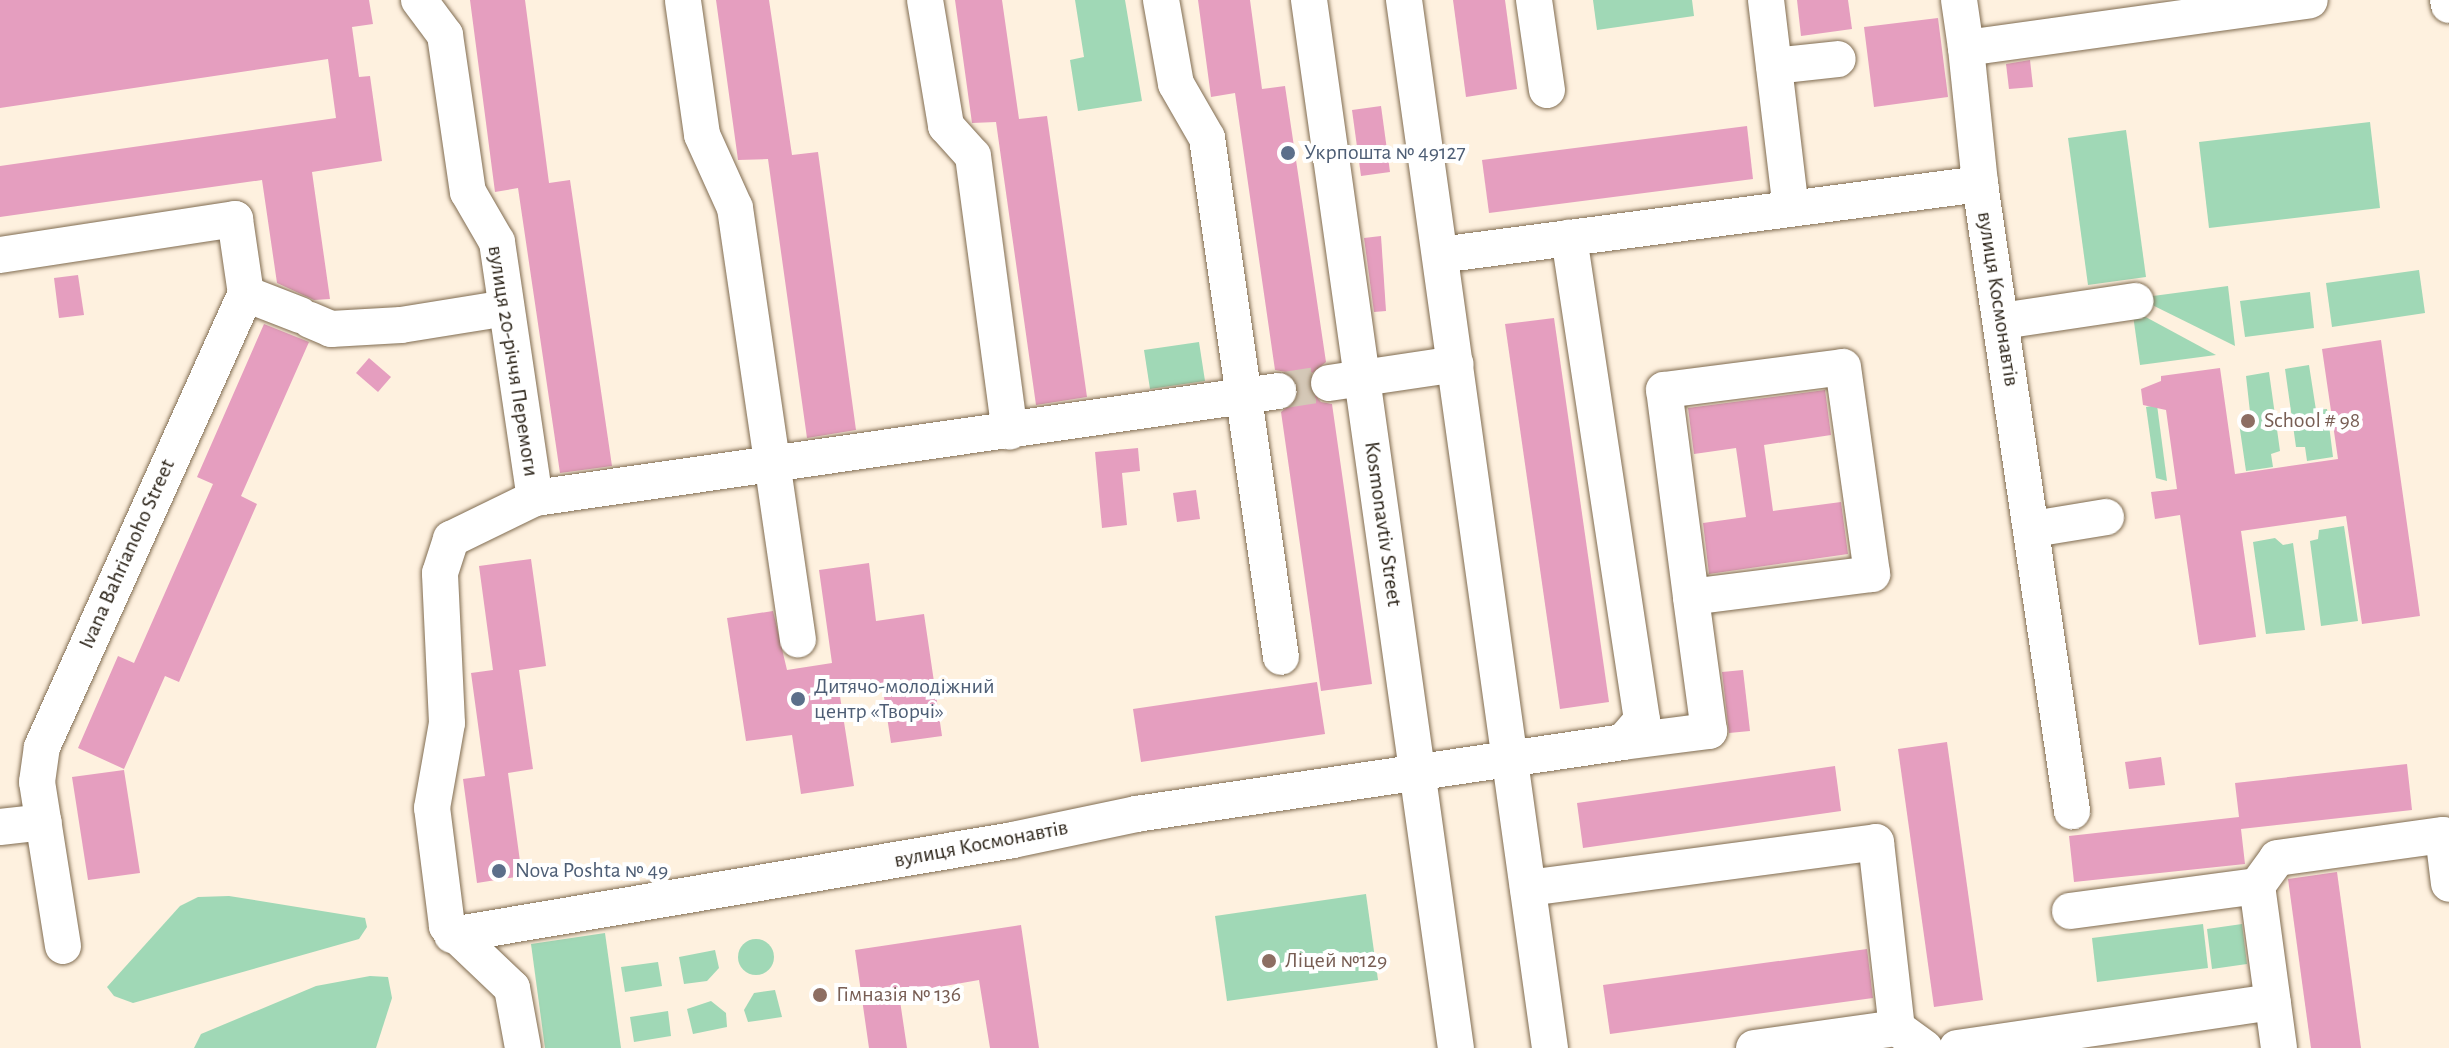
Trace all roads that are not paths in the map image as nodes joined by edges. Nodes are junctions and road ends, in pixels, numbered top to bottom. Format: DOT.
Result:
graph roads {
  1 [pos="419,0"];
  2 [pos="925,0"];
  3 [pos="1161,0"];
  4 [pos="1309,0"];
  5 [pos="1404,0"];
  6 [pos="1534,0"];
  7 [pos="1766,0"];
  8 [pos="1959,0"];
  9 [pos="2310,0"];
  10 [pos="683,1"];
  11 [pos="2158,11"];
  12 [pos="1966,48"];
  13 [pos="1838,59"];
  14 [pos="1774,66"];
  15 [pos="1547,90"];
  16 [pos="1980,184"];
  17 [pos="1791,209"];
  18 [pos="1569,237"];
  19 [pos="0,255"];
  20 [pos="1440,255"];
  21 [pos="246,294"];
  22 [pos="2136,301"];
  23 [pos="506,308"];
  24 [pos="2002,321"];
  25 [pos="1456,364"];
  26 [pos="1346,381"];
  27 [pos="1262,394"];
  28 [pos="1010,432"];
  29 [pos="775,466"];
  30 [pos="535,498"];
  31 [pos="2106,517"];
  32 [pos="2033,529"];
  33 [pos="1691,597"];
  34 [pos="798,639"];
  35 [pos="1281,657"];
  36 [pos="1623,742"];
  37 [pos="1511,759"];
  38 [pos="1417,773"];
  39 [pos="2072,811"];
  40 [pos="44,822"];
  41 [pos="0,827"];
  42 [pos="2449,884"];
  43 [pos="2257,886"];
  44 [pos="1528,888"];
  45 [pos="2070,911"];
  46 [pos="452,935"];
  47 [pos="63,946"];
  48 [pos="2273,1002"];
  49 [pos="1911,1038"];
  50 [pos="523,1048"];
  51 [pos="1456,1048"];
  52 [pos="1550,1048"];
  53 [pos="1754,1048"];
  54 [pos="1957,1048"];
  55 [pos="2279,1048"];
  1 -- 23 [label="street, вулиця 20-річчя Перемоги"];
  2 -- 28 [label="street"];
  3 -- 27 [label="street"];
  4 -- 26 [label="street, Kosmonavtiv Street"];
  5 -- 20 [label="street"];
  6 -- 15 [label="street"];
  7 -- 14 [label="street"];
  8 -- 12 [label="street"];
  9 -- 11 [label="street"];
  10 -- 29 [label="street"];
  11 -- 12 [label="street"];
  12 -- 16 [label="street"];
  13 -- 14 [label="street"];
  14 -- 17 [label="street"];
  16 -- 17 [label="street, вулиця Космонавтів"];
  16 -- 24 [label="street, вулиця Космонавтів"];
  17 -- 18 [label="street, вулиця Космонавтів"];
  18 -- 20 [label="street, вулиця Космонавтів"];
  18 -- 36 [label="street"];
  19 -- 21 [label="street"];
  20 -- 25 [label="street"];
  21 -- 23 [label="street"];
  21 -- 40 [label="street, Ivana Bahrianoho Street"];
  22 -- 24 [label="street"];
  23 -- 30 [label="street, вулиця 20-річчя Перемоги"];
  24 -- 32 [label="street, вулиця Космонавтів"];
  25 -- 26 [label="street"];
  25 -- 37 [label="street"];
  26 -- 38 [label="street, Kosmonavtiv Street"];
  27 -- 28 [label="street"];
  27 -- 35 [label="street"];
  28 -- 29 [label="street"];
  29 -- 30 [label="street"];
  29 -- 34 [label="street"];
  30 -- 46 [label="street"];
  31 -- 32 [label="street"];
  32 -- 39 [label="street, вулиця Космонавтів"];
  33 -- 33 [label="street"];
  33 -- 36 [label="street, вулиця Космонавтів"];
  36 -- 37 [label="street, вулиця Космонавтів"];
  37 -- 38 [label="street, вулиця Космонавтів"];
  37 -- 44 [label="street"];
  38 -- 46 [label="street, вулиця Космонавтів"];
  38 -- 51 [label="street, Kosmonavtiv Street"];
  40 -- 41 [label="street"];
  40 -- 47 [label="street, Ivana Bahrianoho Street"];
  42 -- 43 [label="street"];
  43 -- 45 [label="street"];
  43 -- 48 [label="street"];
  44 -- 49 [label="street"];
  44 -- 52 [label="street"];
  46 -- 50 [label="street"];
  48 -- 54 [label="street"];
  48 -- 55 [label="street"];
  49 -- 53 [label="street"];
}
